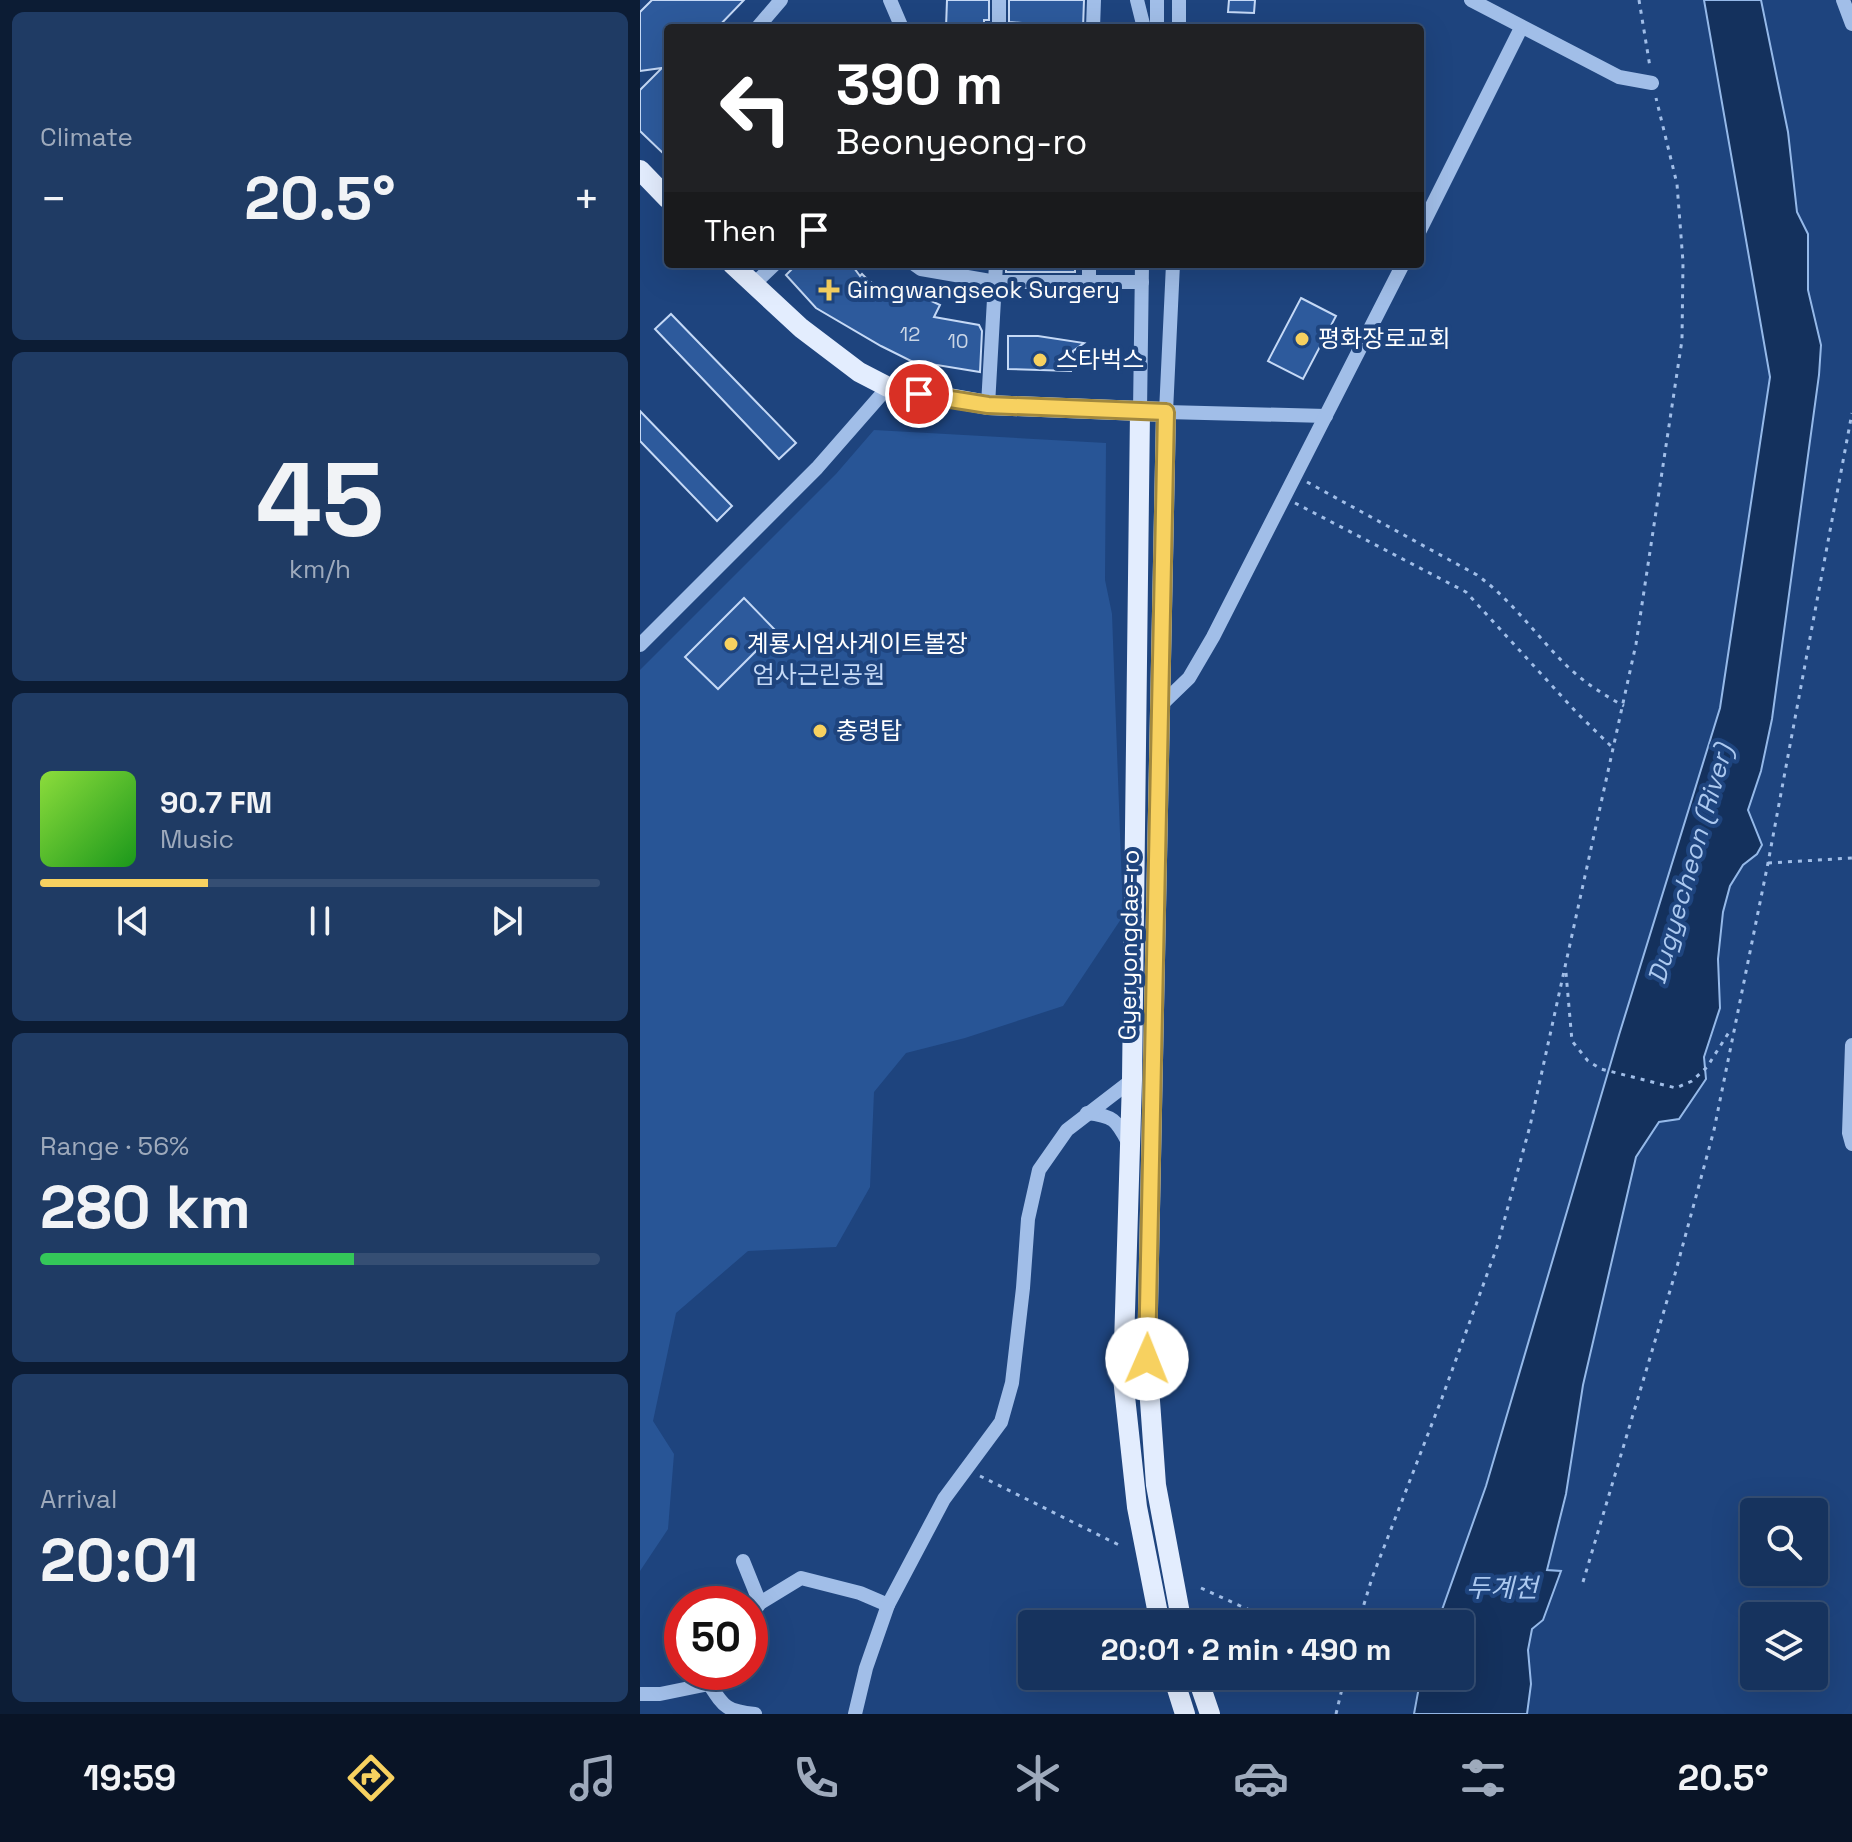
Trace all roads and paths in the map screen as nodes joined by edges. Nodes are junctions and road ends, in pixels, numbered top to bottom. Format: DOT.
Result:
graph roads {
  1 [pos="781,0"];
  2 [pos="890,0"];
  3 [pos="999,0"];
  4 [pos="1094,0"];
  5 [pos="1137,0"];
  6 [pos="1157,0"];
  7 [pos="1179,0"];
  8 [pos="1471,0"];
  9 [pos="1639,0"];
  10 [pos="1843,0"];
  11 [pos="760,24"];
  12 [pos="900,24"];
  13 [pos="999,24"];
  14 [pos="1093,24"];
  15 [pos="1143,24"];
  16 [pos="1157,24"];
  17 [pos="1179,24"];
  18 [pos="1852,24"];
  19 [pos="1521,28"];
  20 [pos="1652,83"];
  21 [pos="640,170"];
  22 [pos="664,195"];
  23 [pos="1424,222"];
  24 [pos="736,268"];
  25 [pos="771,268"];
  26 [pos="920,268"];
  27 [pos="996,268"];
  28 [pos="1089,268"];
  29 [pos="1142,268"];
  30 [pos="1173,268"];
  31 [pos="1401,268"];
  32 [pos="996,282"];
  33 [pos="1142,282"];
  34 [pos="1089,284"];
  35 [pos="753,285"];
  36 [pos="888,387"];
  37 [pos="988,405"];
  38 [pos="1140,411"];
  39 [pos="1166,412"];
  40 [pos="1852,413"];
  41 [pos="1326,416"];
  42 [pos="1295,475"];
  43 [pos="1284,498"];
  44 [pos="640,645"];
  45 [pos="1160,706"];
  46 [pos="1624,706"];
  47 [pos="1614,749"];
  48 [pos="1852,858"];
  49 [pos="1768,863"];
  50 [pos="1565,970"];
  51 [pos="1733,1026"];
  52 [pos="1852,1045"];
  53 [pos="1132,1080"];
  54 [pos="1087,1113"];
  55 [pos="1128,1142"];
  56 [pos="1852,1144"];
  57 [pos="966,1469"];
  58 [pos="1123,1547"];
  59 [pos="743,1561"];
  60 [pos="1583,1582"];
  61 [pos="753,1586"];
  62 [pos="1201,1588"];
  63 [pos="768,1598"];
  64 [pos="888,1605"];
  65 [pos="1157,1610"];
  66 [pos="1179,1610"];
  67 [pos="1249,1610"];
  68 [pos="1362,1610"];
  69 [pos="673,1690"];
  70 [pos="717,1690"];
  71 [pos="1177,1690"];
  72 [pos="1202,1690"];
  73 [pos="1342,1690"];
  74 [pos="640,1694"];
  75 [pos="755,1714"];
  76 [pos="855,1714"];
  77 [pos="1185,1714"];
  78 [pos="1210,1714"];
  79 [pos="1336,1714"];
  1 -- 11 [label="street"];
  2 -- 12 [label="street"];
  3 -- 13 [label="street"];
  4 -- 14 [label="street"];
  5 -- 15 [label="street"];
  6 -- 16 [label="street"];
  7 -- 17 [label="street"];
  8 -- 19 [label="street"];
  9 -- 20 [label="path"];
  10 -- 18 [label="street"];
  19 -- 20 [label="street"];
  19 -- 23 [label="street"];
  20 -- 46 [label="path"];
  21 -- 22 [label="main road"];
  24 -- 35 [label="main road"];
  25 -- 35 [label="street"];
  26 -- 32 [label="street"];
  27 -- 32 [label="street"];
  28 -- 34 [label="street"];
  29 -- 33 [label="street, Gyeryongdae-ro"];
  30 -- 39 [label="street, Gyeryongdae-ro"];
  31 -- 41 [label="street"];
  32 -- 34 [label="street"];
  32 -- 37 [label="street"];
  33 -- 34 [label="street"];
  33 -- 38 [label="street, Gyeryongdae-ro"];
  35 -- 36 [label="main road"];
  36 -- 37 [label="main road"];
  36 -- 44 [label="street"];
  37 -- 38 [label="main road"];
  38 -- 39 [label="main road"];
  38 -- 53 [label="main road, Gyeryongdae-ro"];
  39 -- 41 [label="street"];
  39 -- 45 [label="main road, Gyeryongdae-ro"];
  40 -- 49 [label="path"];
  41 -- 42 [label="street"];
  42 -- 43 [label="street"];
  42 -- 46 [label="path"];
  43 -- 45 [label="street"];
  43 -- 47 [label="path"];
  45 -- 66 [label="main road, Gyeryongdae-ro"];
  46 -- 47 [label="path"];
  47 -- 50 [label="path"];
  48 -- 49 [label="path"];
  49 -- 51 [label="path"];
  50 -- 51 [label="path"];
  50 -- 68 [label="path"];
  51 -- 60 [label="path"];
  52 -- 56 [label="street"];
  53 -- 54 [label="street"];
  53 -- 55 [label="main road, Gyeryongdae-ro"];
  54 -- 55 [label="street"];
  54 -- 57 [label="street"];
  55 -- 65 [label="main road, Gyeryongdae-ro"];
  57 -- 58 [label="path"];
  57 -- 64 [label="street"];
  59 -- 61 [label="street"];
  62 -- 67 [label="path"];
  63 -- 64 [label="street"];
  64 -- 76 [label="street"];
  69 -- 74 [label="street"];
  70 -- 75 [label="street"];
  71 -- 77 [label="main road"];
  72 -- 78 [label="main road"];
  73 -- 79 [label="path"];
}
